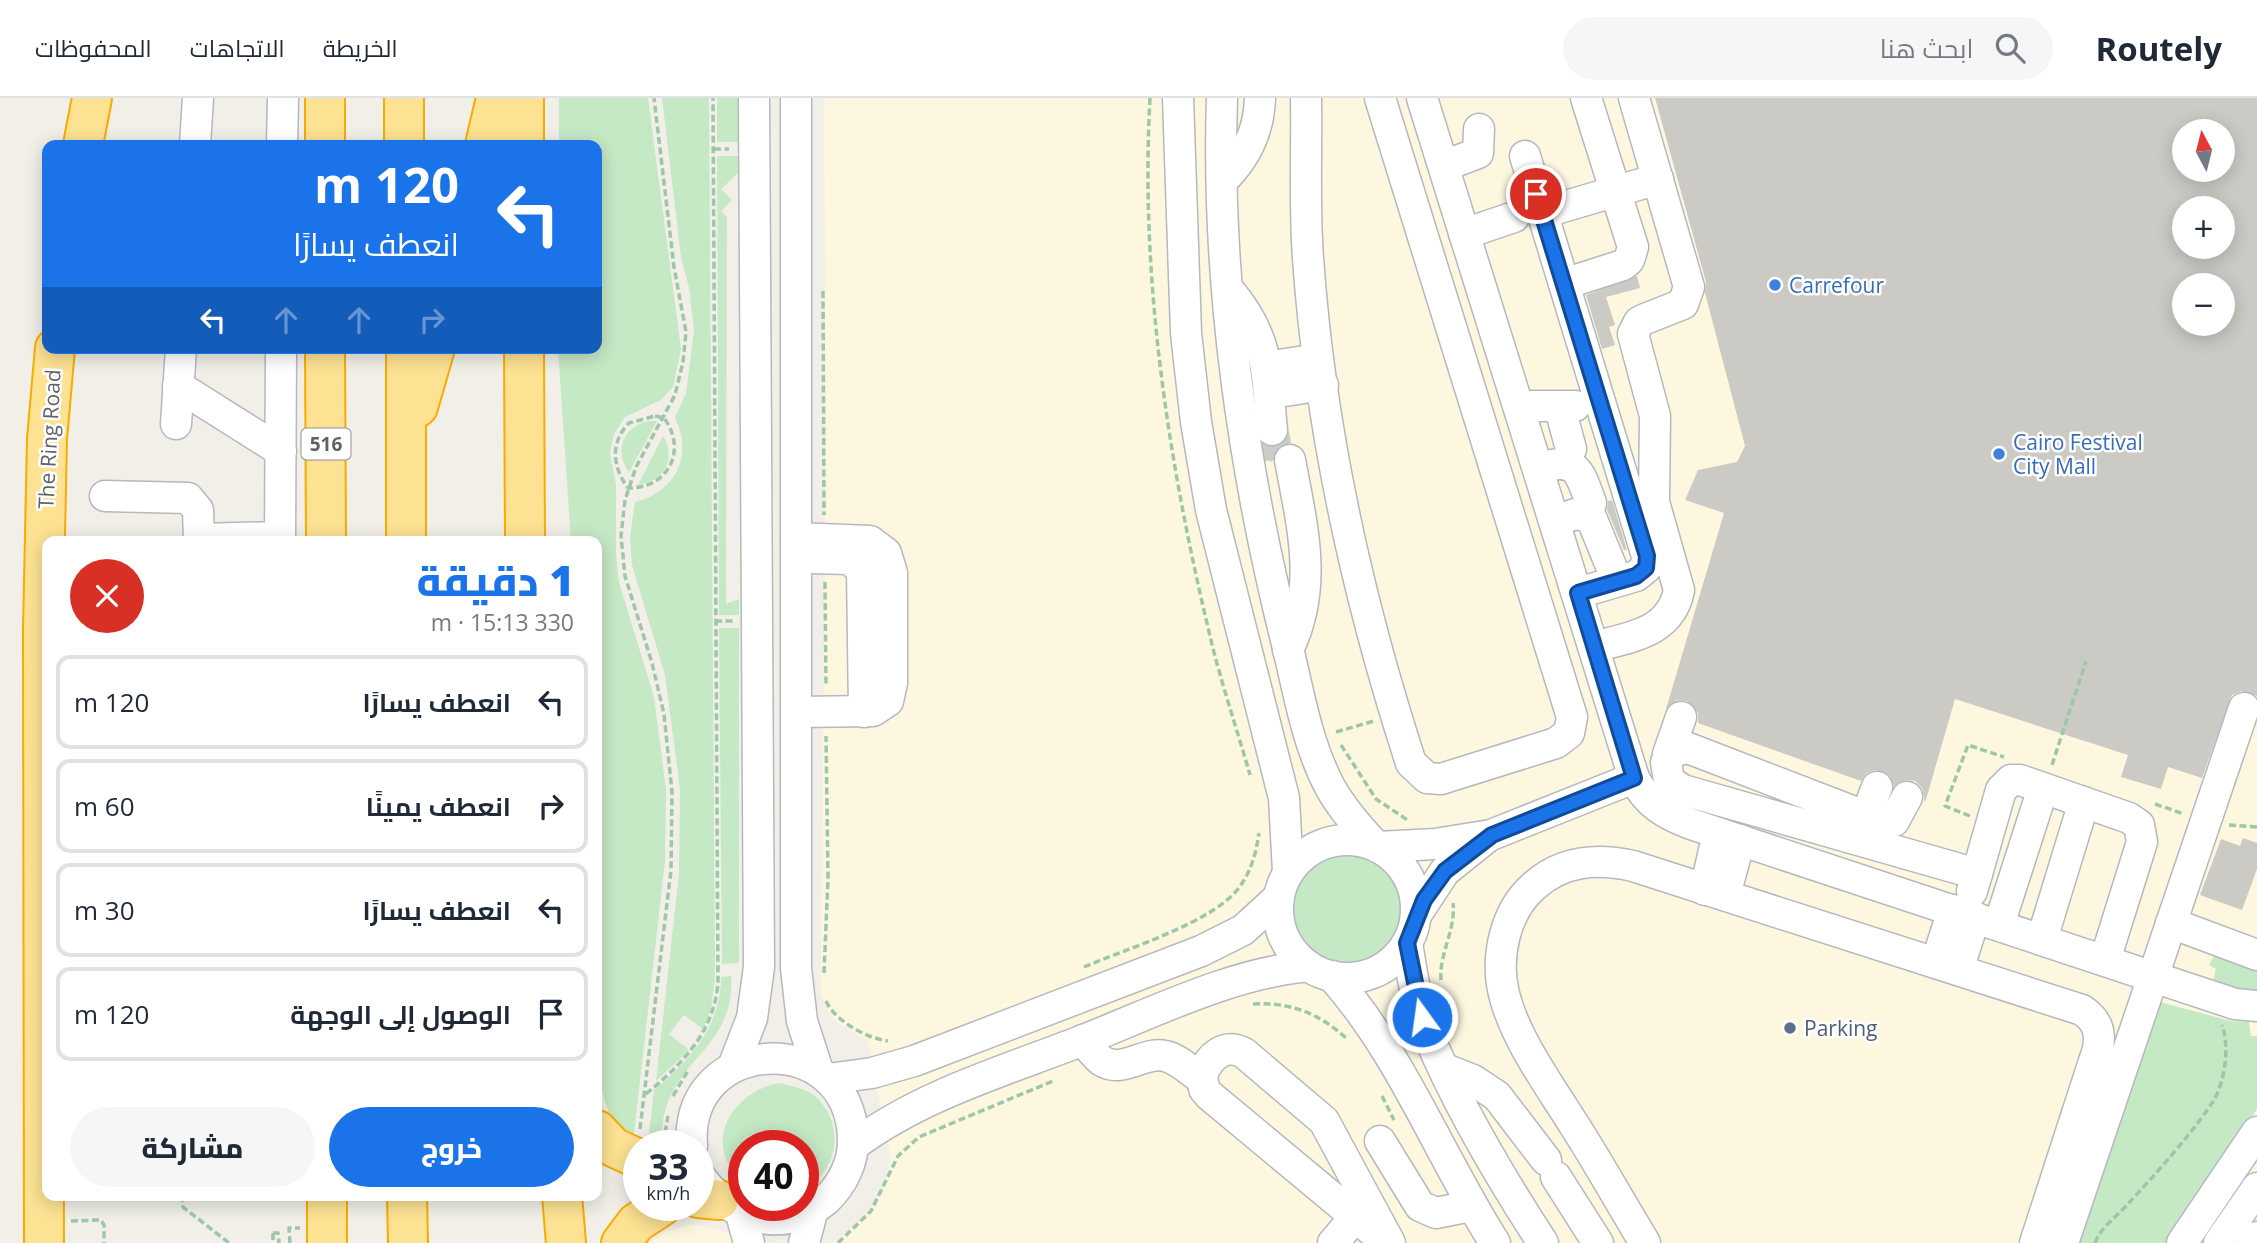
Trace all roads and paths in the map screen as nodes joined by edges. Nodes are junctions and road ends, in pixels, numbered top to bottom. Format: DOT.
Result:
graph roads {
  1 [pos="92,98"];
  2 [pos="198,98"];
  3 [pos="283,98"];
  4 [pos="325,98"];
  5 [pos="404,98"];
  6 [pos="496,98"];
  7 [pos="524,98"];
  8 [pos="654,98"];
  9 [pos="713,98"];
  10 [pos="754,98"];
  11 [pos="796,98"];
  12 [pos="1150,98"];
  13 [pos="1178,98"];
  14 [pos="1222,98"];
  15 [pos="1251,98"];
  16 [pos="1260,98"];
  17 [pos="1306,98"];
  18 [pos="1380,98"];
  19 [pos="1422,98"];
  20 [pos="1587,98"];
  21 [pos="1634,98"];
  22 [pos="1479,129"];
  23 [pos="1254,134"];
  24 [pos="84,140"];
  25 [pos="195,140"];
  26 [pos="282,140"];
  27 [pos="325,140"];
  28 [pos="404,140"];
  29 [pos="486,140"];
  30 [pos="524,140"];
  31 [pos="1525,156"];
  32 [pos="1444,166"];
  33 [pos="1658,179"];
  34 [pos="1222,181"];
  35 [pos="1616,191"];
  36 [pos="1528,215"];
  37 [pos="1464,234"];
  38 [pos="1564,284"];
  39 [pos="1227,289"];
  40 [pos="824,291"];
  41 [pos="1492,322"];
  42 [pos="1452,336"];
  43 [pos="54,354"];
  44 [pos="181,354"];
  45 [pos="281,354"];
  46 [pos="325,354"];
  47 [pos="406,354"];
  48 [pos="433,354"];
  49 [pos="524,354"];
  50 [pos="1320,372"];
  51 [pos="1269,380"];
  52 [pos="178,386"];
  53 [pos="1519,405"];
  54 [pos="664,418"];
  55 [pos="176,424"];
  56 [pos="1278,429"];
  57 [pos="1571,449"];
  58 [pos="281,451"];
  59 [pos="406,453"];
  60 [pos="525,457"];
  61 [pos="1283,461"];
  62 [pos="1539,468"];
  63 [pos="628,488"];
  64 [pos="105,496"];
  65 [pos="1591,503"];
  66 [pos="46,536"];
  67 [pos="199,536"];
  68 [pos="280,536"];
  69 [pos="326,536"];
  70 [pos="406,536"];
  71 [pos="525,536"];
  72 [pos="550,536"];
  73 [pos="1561,539"];
  74 [pos="810,548"];
  75 [pos="1523,561"];
  76 [pos="1611,566"];
  77 [pos="1578,593"];
  78 [pos="1594,647"];
  79 [pos="1288,650"];
  80 [pos="2086,661"];
  81 [pos="2244,708"];
  82 [pos="796,712"];
  83 [pos="826,712"];
  84 [pos="1396,714"];
  85 [pos="1681,717"];
  86 [pos="1336,732"];
  87 [pos="1634,778"];
  88 [pos="2047,780"];
  89 [pos="1252,783"];
  90 [pos="1877,787"];
  91 [pos="1907,797"];
  92 [pos="2084,802"];
  93 [pos="1867,820"];
  94 [pos="1259,831"];
  95 [pos="1492,835"];
  96 [pos="1729,836"];
  97 [pos="1377,846"];
  98 [pos="1979,868"];
  99 [pos="1283,885"];
  100 [pos="1453,893"];
  101 [pos="1715,893"];
  102 [pos="1973,916"];
  103 [pos="2171,923"];
  104 [pos="1412,929"];
  105 [pos="2042,939"];
  106 [pos="2257,955"];
  107 [pos="2105,960"];
  108 [pos="1947,966"];
  109 [pos="1081,968"];
  110 [pos="1320,971"];
  111 [pos="823,977"];
  112 [pos="2154,977"];
  113 [pos="1443,989"];
  114 [pos="825,1000"];
  115 [pos="1250,1004"];
  116 [pos="2257,1006"];
  117 [pos="2220,1021"];
  118 [pos="890,1041"];
  119 [pos="1349,1041"];
  120 [pos="1092,1051"];
  121 [pos="733,1067"];
  122 [pos="1445,1069"];
  123 [pos="823,1075"];
  124 [pos="1202,1079"];
  125 [pos="1380,1092"];
  126 [pos="645,1095"];
  127 [pos="1555,1095"];
  128 [pos="1505,1104"];
  129 [pos="641,1130"];
  130 [pos="693,1130"];
  131 [pos="1388,1132"];
  132 [pos="2257,1132"];
  133 [pos="602,1136"];
  134 [pos="854,1145"];
  135 [pos="623,1148"];
  136 [pos="1543,1164"];
  137 [pos="2257,1188"];
  138 [pos="714,1196"];
  139 [pos="45,1201"];
  140 [pos="182,1201"];
  141 [pos="327,1201"];
  142 [pos="407,1201"];
  143 [pos="562,1201"];
  144 [pos="819,1204"];
  145 [pos="1471,1206"];
  146 [pos="1356,1216"];
  147 [pos="639,1221"];
  148 [pos="810,1221"];
  149 [pos="45,1233"];
  150 [pos="2257,1237"];
  151 [pos="104,1243"];
  152 [pos="229,1243"];
  153 [pos="273,1243"];
  154 [pos="279,1243"];
  155 [pos="327,1243"];
  156 [pos="408,1243"];
  157 [pos="566,1243"];
  158 [pos="621,1243"];
  159 [pos="749,1243"];
  160 [pos="804,1243"];
  161 [pos="838,1243"];
  162 [pos="1333,1243"];
  163 [pos="1388,1243"];
  164 [pos="1495,1243"];
  165 [pos="1543,1243"];
  166 [pos="1587,1243"];
  167 [pos="1598,1243"];
  168 [pos="1645,1243"];
  169 [pos="2035,1243"];
  170 [pos="2063,1243"];
  171 [pos="2095,1243"];
  172 [pos="2182,1243"];
  173 [pos="2219,1243"];
  174 [pos="2253,1243"];
  1 -- 24 [label="highway"];
  2 -- 25 [label="street"];
  3 -- 26 [label="street"];
  4 -- 27 [label="highway"];
  5 -- 28 [label="highway"];
  6 -- 29 [label="highway"];
  7 -- 30 [label="highway"];
  8 -- 54 [label="path"];
  9 -- 126 [label="path"];
  10 -- 121 [label="street"];
  11 -- 74 [label="street"];
  12 -- 89 [label="path"];
  13 -- 99 [label="street"];
  14 -- 34 [label="street"];
  15 -- 23 [label="street"];
  16 -- 23 [label="street"];
  17 -- 50 [label="street"];
  18 -- 42 [label="street"];
  19 -- 32 [label="street"];
  20 -- 35 [label="street"];
  21 -- 33 [label="street"];
  22 -- 32 [label="street"];
  23 -- 34 [label="street"];
  31 -- 36 [label="street"];
  32 -- 37 [label="street"];
  33 -- 35 [label="street"];
  33 -- 78 [label="street"];
  34 -- 39 [label="street"];
  35 -- 36 [label="street"];
  35 -- 38 [label="street"];
  36 -- 37 [label="street"];
  36 -- 38 [label="street"];
  37 -- 41 [label="street"];
  38 -- 77 [label="street"];
  39 -- 51 [label="street"];
  39 -- 79 [label="street"];
  40 -- 74 [label="path"];
  41 -- 42 [label="street"];
  41 -- 53 [label="street"];
  42 -- 75 [label="street"];
  43 -- 66 [label="highway, The Ring Road"];
  44 -- 52 [label="street"];
  45 -- 58 [label="street"];
  46 -- 69 [label="highway, 516"];
  47 -- 59 [label="highway"];
  48 -- 59 [label="highway"];
  49 -- 60 [label="highway"];
  50 -- 51 [label="street"];
  50 -- 84 [label="street"];
  51 -- 56 [label="street"];
  52 -- 55 [label="street"];
  52 -- 58 [label="street"];
  53 -- 57 [label="street"];
  53 -- 62 [label="street"];
  54 -- 63 [label="path"];
  54 -- 63 [label="path"];
  54 -- 63 [label="path"];
  58 -- 68 [label="street"];
  59 -- 70 [label="highway"];
  60 -- 71 [label="highway"];
  60 -- 72 [label="highway"];
  61 -- 79 [label="street"];
  62 -- 65 [label="street"];
  62 -- 73 [label="street"];
  63 -- 126 [label="path"];
  64 -- 67 [label="street"];
  73 -- 75 [label="street"];
  73 -- 76 [label="street"];
  73 -- 77 [label="street"];
  74 -- 82 [label="street"];
  74 -- 83 [label="path"];
  74 -- 83 [label="street"];
  75 -- 84 [label="street"];
  77 -- 78 [label="street"];
  78 -- 87 [label="street"];
  79 -- 97 [label="street"];
  80 -- 88 [label="path"];
  81 -- 103 [label="street"];
  82 -- 83 [label="street"];
  82 -- 123 [label="street"];
  83 -- 111 [label="path"];
  84 -- 86 [label="path"];
  85 -- 93 [label="street"];
  87 -- 95 [label="street"];
  87 -- 96 [label="street"];
  88 -- 92 [label="street"];
  88 -- 98 [label="street"];
  88 -- 102 [label="street"];
  90 -- 93 [label="street"];
  91 -- 93 [label="street"];
  92 -- 105 [label="street"];
  92 -- 107 [label="street"];
  93 -- 98 [label="street"];
  93 -- 98 [label="street"];
  94 -- 109 [label="path"];
  95 -- 97 [label="street"];
  95 -- 104 [label="street"];
  96 -- 101 [label="street"];
  96 -- 102 [label="street"];
  97 -- 99 [label="street"];
  97 -- 104 [label="street"];
  98 -- 102 [label="street"];
  99 -- 110 [label="street"];
  99 -- 123 [label="street"];
  100 -- 113 [label="path"];
  101 -- 108 [label="street"];
  101 -- 127 [label="street"];
  102 -- 105 [label="street"];
  102 -- 108 [label="street"];
  103 -- 106 [label="street"];
  103 -- 112 [label="street"];
  104 -- 110 [label="street"];
  104 -- 122 [label="street"];
  105 -- 107 [label="street"];
  107 -- 112 [label="street"];
  108 -- 169 [label="street"];
  110 -- 120 [label="street"];
  110 -- 145 [label="street"];
  112 -- 116 [label="street"];
  112 -- 170 [label="street"];
  114 -- 118 [label="path"];
  115 -- 119 [label="path"];
  117 -- 171 [label="path"];
  120 -- 124 [label="street"];
  120 -- 134 [label="street"];
  120 -- 161 [label="path"];
  121 -- 123 [label="street"];
  121 -- 130 [label="street"];
  122 -- 128 [label="street"];
  122 -- 165 [label="street"];
  123 -- 134 [label="street"];
  124 -- 146 [label="street"];
  124 -- 163 [label="street"];
  125 -- 131 [label="path"];
  126 -- 129 [label="path"];
  127 -- 128 [label="street"];
  127 -- 136 [label="street"];
  127 -- 168 [label="street"];
  128 -- 136 [label="street"];
  131 -- 145 [label="street"];
  132 -- 172 [label="street"];
  133 -- 135 [label="highway"];
  134 -- 144 [label="street"];
  136 -- 166 [label="street"];
  136 -- 167 [label="street"];
  137 -- 173 [label="street"];
  138 -- 159 [label="street"];
  139 -- 149 [label="highway, The Ring Road"];
  140 -- 152 [label="path"];
  141 -- 155 [label="highway"];
  142 -- 156 [label="highway"];
  143 -- 157 [label="highway"];
  145 -- 164 [label="street"];
  146 -- 162 [label="street"];
  146 -- 163 [label="street"];
  147 -- 158 [label="highway"];
  148 -- 160 [label="street"];
  149 -- 151 [label="path"];
  150 -- 174 [label="street"];
  153 -- 154 [label="path"];
}
